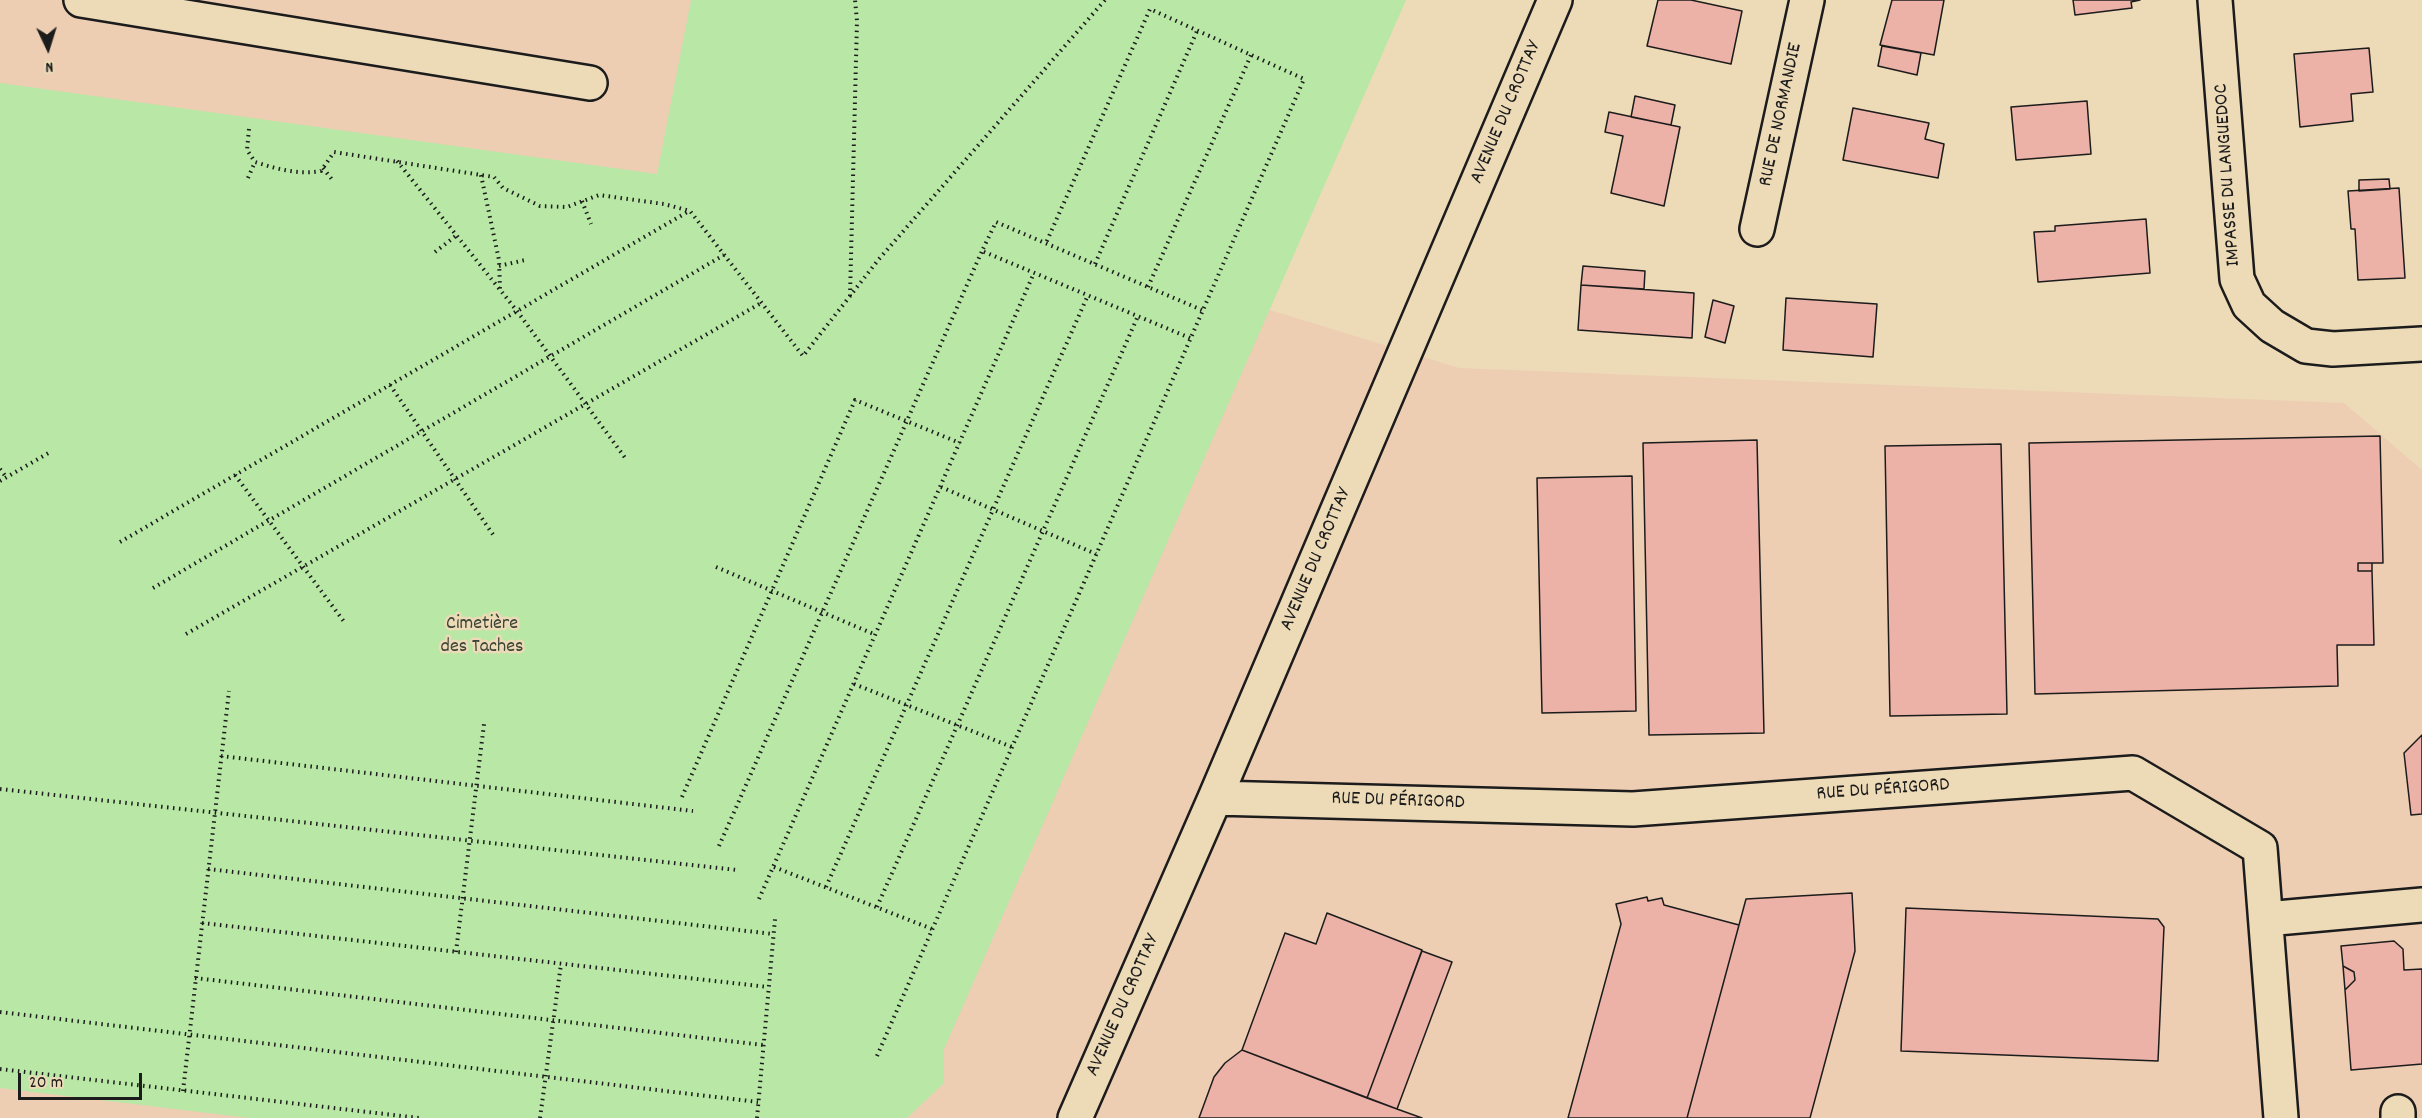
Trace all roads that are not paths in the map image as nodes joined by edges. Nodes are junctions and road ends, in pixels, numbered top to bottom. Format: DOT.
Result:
graph roads {
  1 [pos="81,0"];
  2 [pos="1555,0"];
  3 [pos="1808,0"];
  4 [pos="2216,0"];
  5 [pos="590,83"];
  6 [pos="1757,229"];
  7 [pos="2422,344"];
  8 [pos="1215,798"];
  9 [pos="2422,905"];
  10 [pos="2266,919"];
  11 [pos="1075,1118"];
  12 [pos="2282,1118"];
  1 -- 5 [label="street"];
  2 -- 8 [label="street, AVENUE DU CROTTAY"];
  3 -- 6 [label="street, RUE DE NORMANDIE"];
  4 -- 7 [label="street, IMPASSE DU LANGUEDOC"];
  8 -- 10 [label="street, RUE DU PÉRIGORD"];
  8 -- 11 [label="street, AVENUE DU CROTTAY"];
  9 -- 10 [label="street"];
  10 -- 12 [label="street, RUE DU PÉRIGORD"];
}
